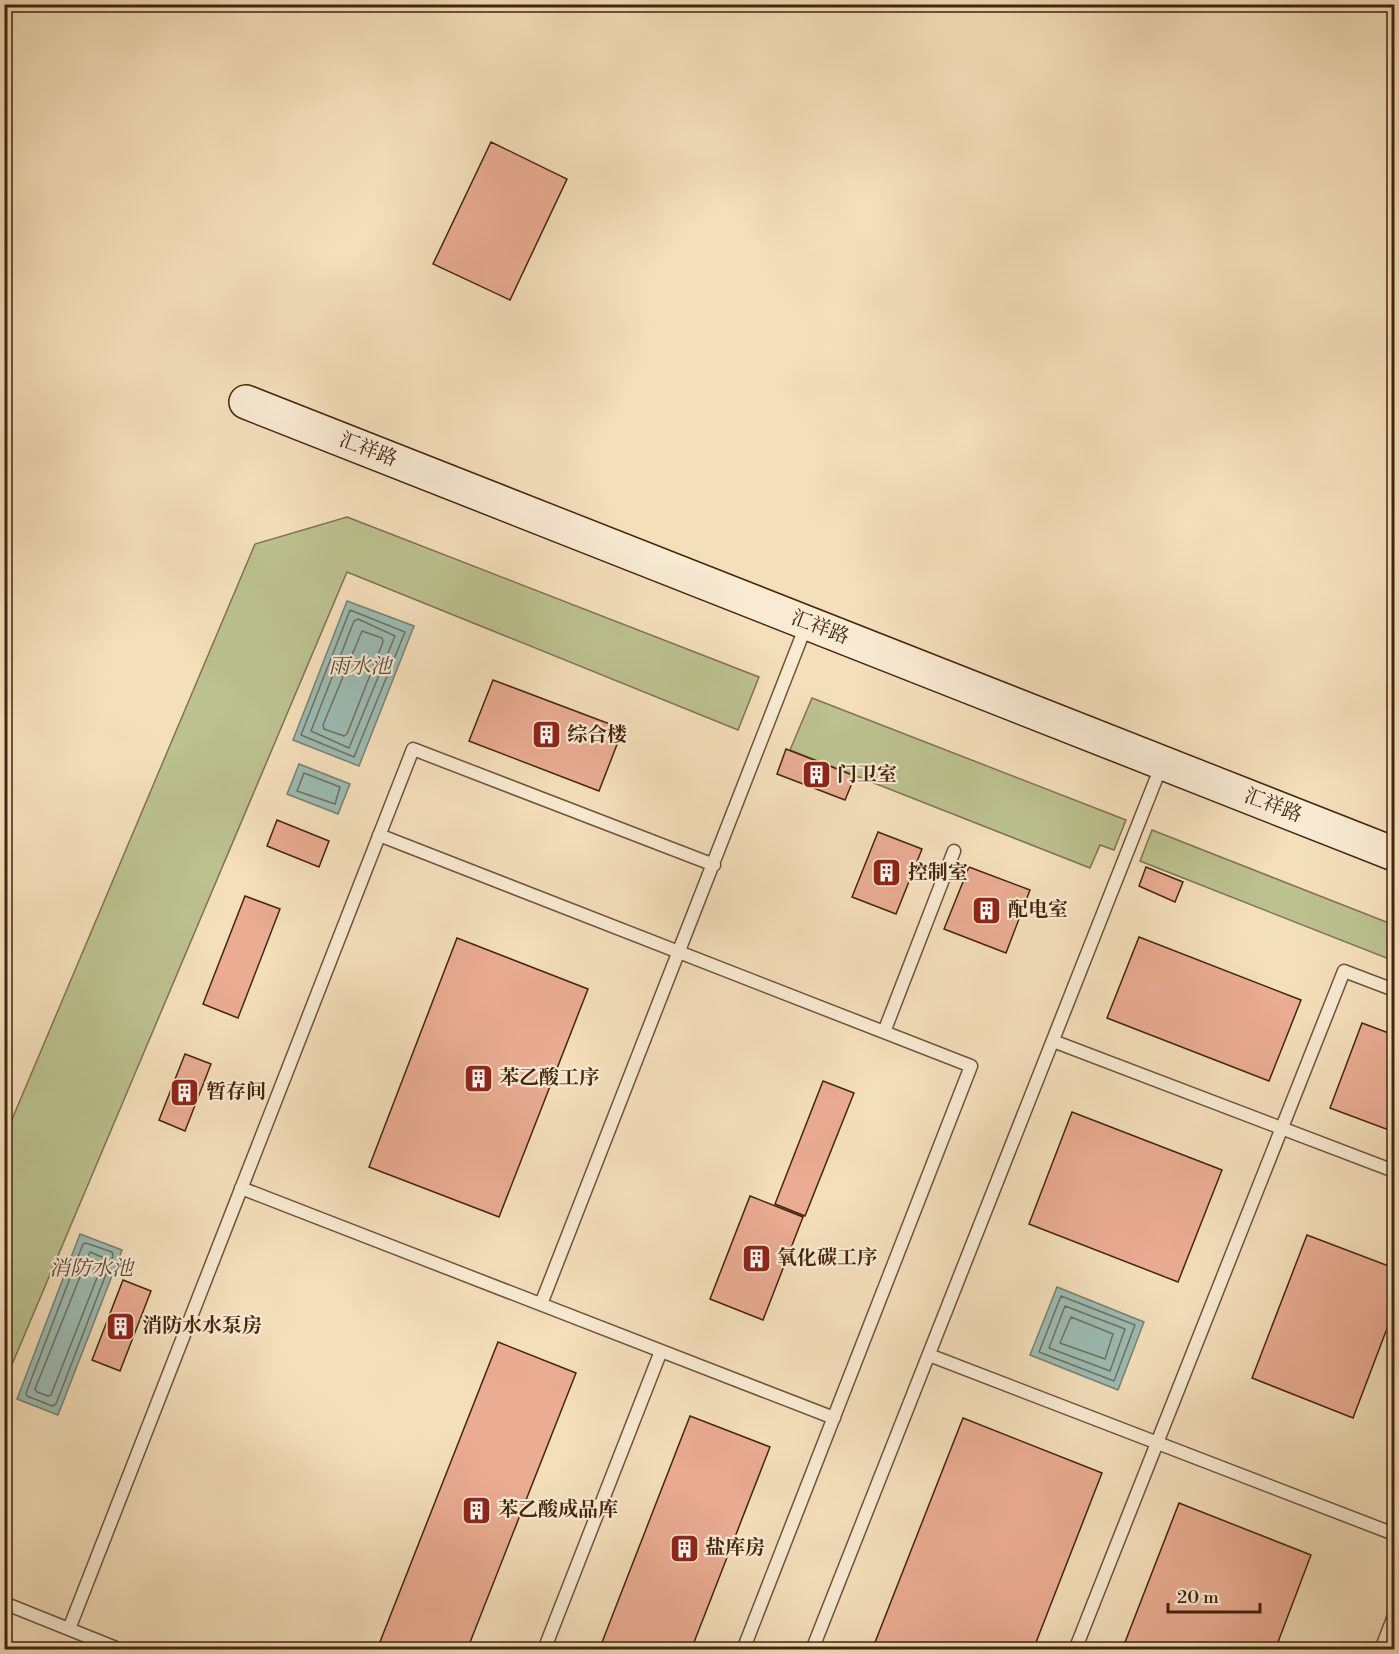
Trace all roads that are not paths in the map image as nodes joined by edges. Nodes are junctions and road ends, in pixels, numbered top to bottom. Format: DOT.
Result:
graph roads {
  1 [pos="246,402"];
  2 [pos="808,623"];
  3 [pos="1163,763"];
  4 [pos="379,835"];
  5 [pos="954,851"];
  6 [pos="1395,854"];
  7 [pos="714,865"];
  8 [pos="679,952"];
  9 [pos="1395,990"];
  10 [pos="884,1032"];
  11 [pos="1053,1041"];
  12 [pos="1282,1128"];
  13 [pos="1395,1171"];
  14 [pos="241,1188"];
  15 [pos="541,1304"];
  16 [pos="661,1351"];
  17 [pos="928,1355"];
  18 [pos="834,1418"];
  19 [pos="1157,1443"];
  20 [pos="1395,1534"];
  21 [pos="4,1603"];
  22 [pos="1395,1616"];
  23 [pos="69,1629"];
  24 [pos="114,1648"];
  25 [pos="544,1650"];
  26 [pos="743,1650"];
  27 [pos="812,1650"];
  28 [pos="1075,1650"];
  29 [pos="1381,1650"];
  1 -- 2 [label="main road, 汇祥路"];
  2 -- 3 [label="main road, 汇祥路"];
  2 -- 7 [label="lane"];
  3 -- 6 [label="main road, 汇祥路"];
  3 -- 11 [label="lane"];
  4 -- 7 [label="lane"];
  4 -- 8 [label="lane"];
  4 -- 14 [label="lane"];
  5 -- 10 [label="lane"];
  7 -- 8 [label="lane"];
  8 -- 10 [label="lane"];
  8 -- 15 [label="lane"];
  9 -- 12 [label="lane"];
  10 -- 18 [label="lane"];
  11 -- 12 [label="lane"];
  11 -- 17 [label="lane"];
  12 -- 13 [label="lane"];
  12 -- 19 [label="lane"];
  14 -- 15 [label="lane"];
  14 -- 23 [label="lane"];
  15 -- 16 [label="lane"];
  16 -- 18 [label="lane"];
  16 -- 25 [label="lane"];
  17 -- 19 [label="lane"];
  17 -- 27 [label="lane"];
  18 -- 26 [label="lane"];
  19 -- 20 [label="lane"];
  19 -- 28 [label="lane"];
  21 -- 23 [label="lane"];
  22 -- 29 [label="lane"];
  23 -- 24 [label="lane"];
}
